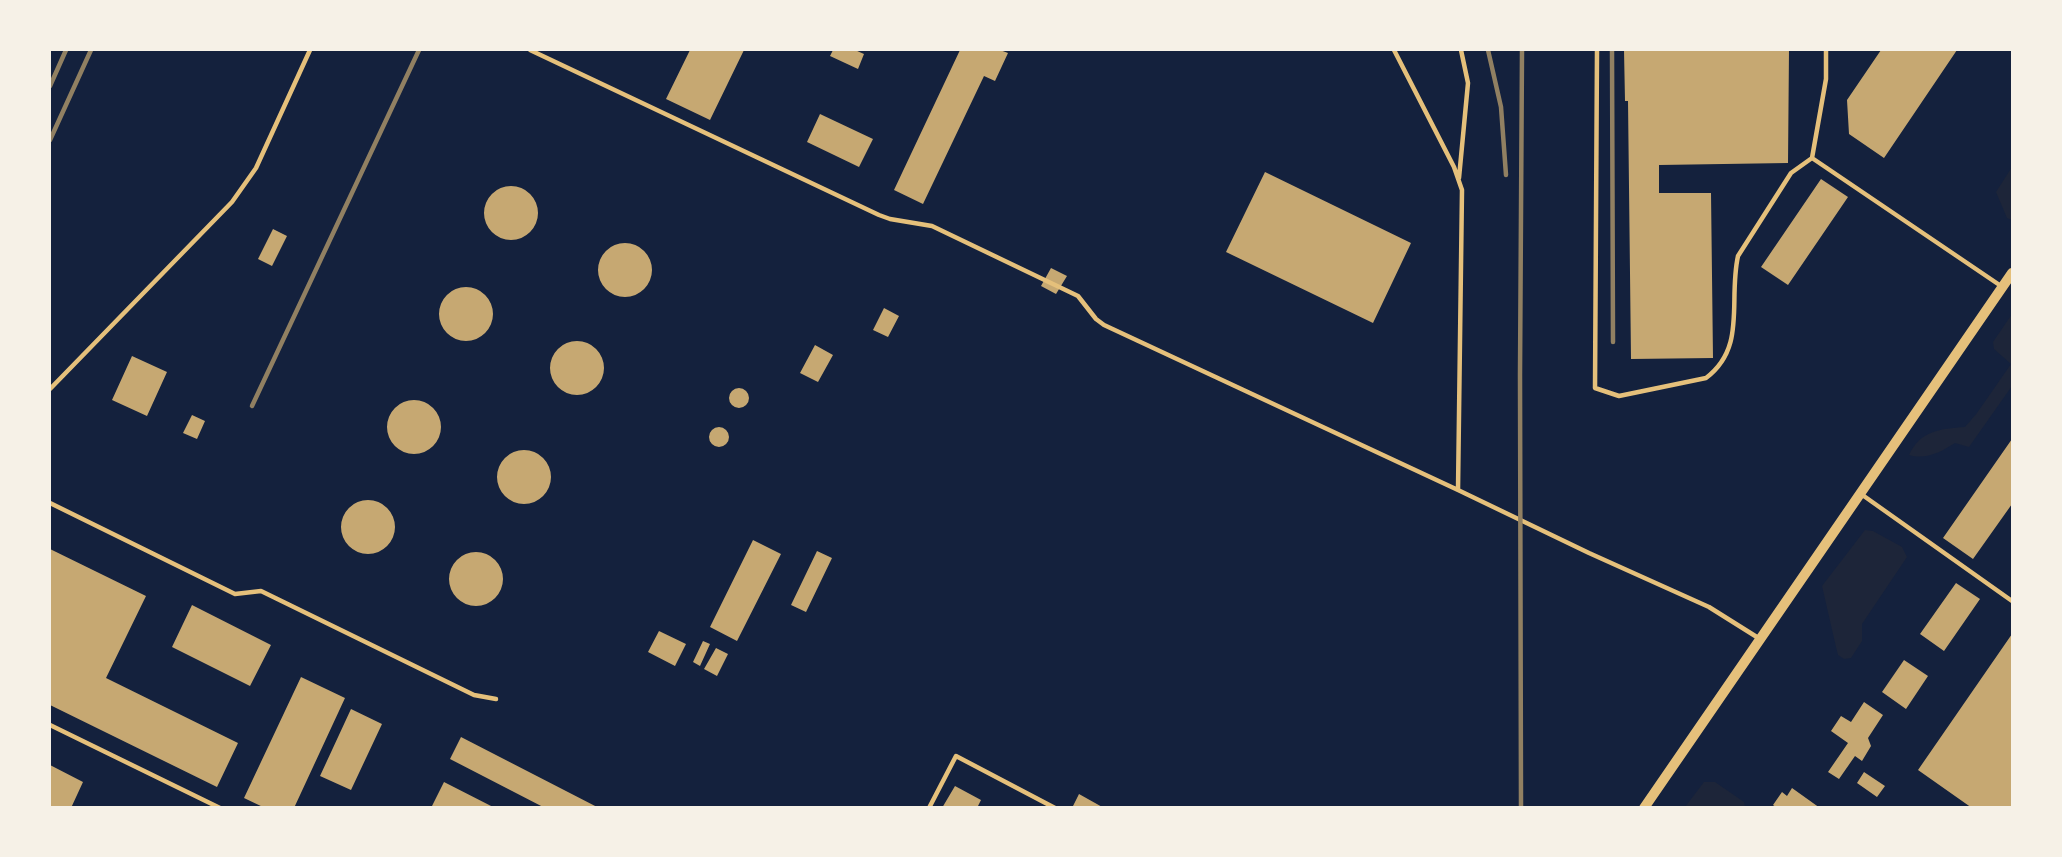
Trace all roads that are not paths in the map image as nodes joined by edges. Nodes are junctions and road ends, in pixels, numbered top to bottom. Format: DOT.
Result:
graph roads {
  1 [pos="310,50"];
  2 [pos="530,50"];
  3 [pos="1394,50"];
  4 [pos="1461,50"];
  5 [pos="1597,50"];
  6 [pos="1826,50"];
  7 [pos="1812,158"];
  8 [pos="1459,178"];
  9 [pos="2013,273"];
  10 [pos="2003,287"];
  11 [pos="50,389"];
  12 [pos="1458,490"];
  13 [pos="1861,494"];
  14 [pos="50,503"];
  15 [pos="2013,601"];
  16 [pos="1760,639"];
  17 [pos="496,699"];
  18 [pos="50,725"];
  19 [pos="220,807"];
  20 [pos="929,807"];
  21 [pos="1055,807"];
  22 [pos="1644,807"];
  1 -- 11 [label="lane"];
  2 -- 12 [label="lane"];
  3 -- 8 [label="lane"];
  4 -- 8 [label="lane"];
  5 -- 7 [label="lane"];
  6 -- 7 [label="lane"];
  7 -- 10 [label="lane"];
  8 -- 12 [label="lane"];
  9 -- 10 [label="street"];
  10 -- 13 [label="street"];
  12 -- 16 [label="lane"];
  13 -- 15 [label="lane"];
  13 -- 16 [label="street"];
  14 -- 17 [label="lane"];
  16 -- 22 [label="street"];
  18 -- 19 [label="lane"];
  20 -- 21 [label="lane"];
}
